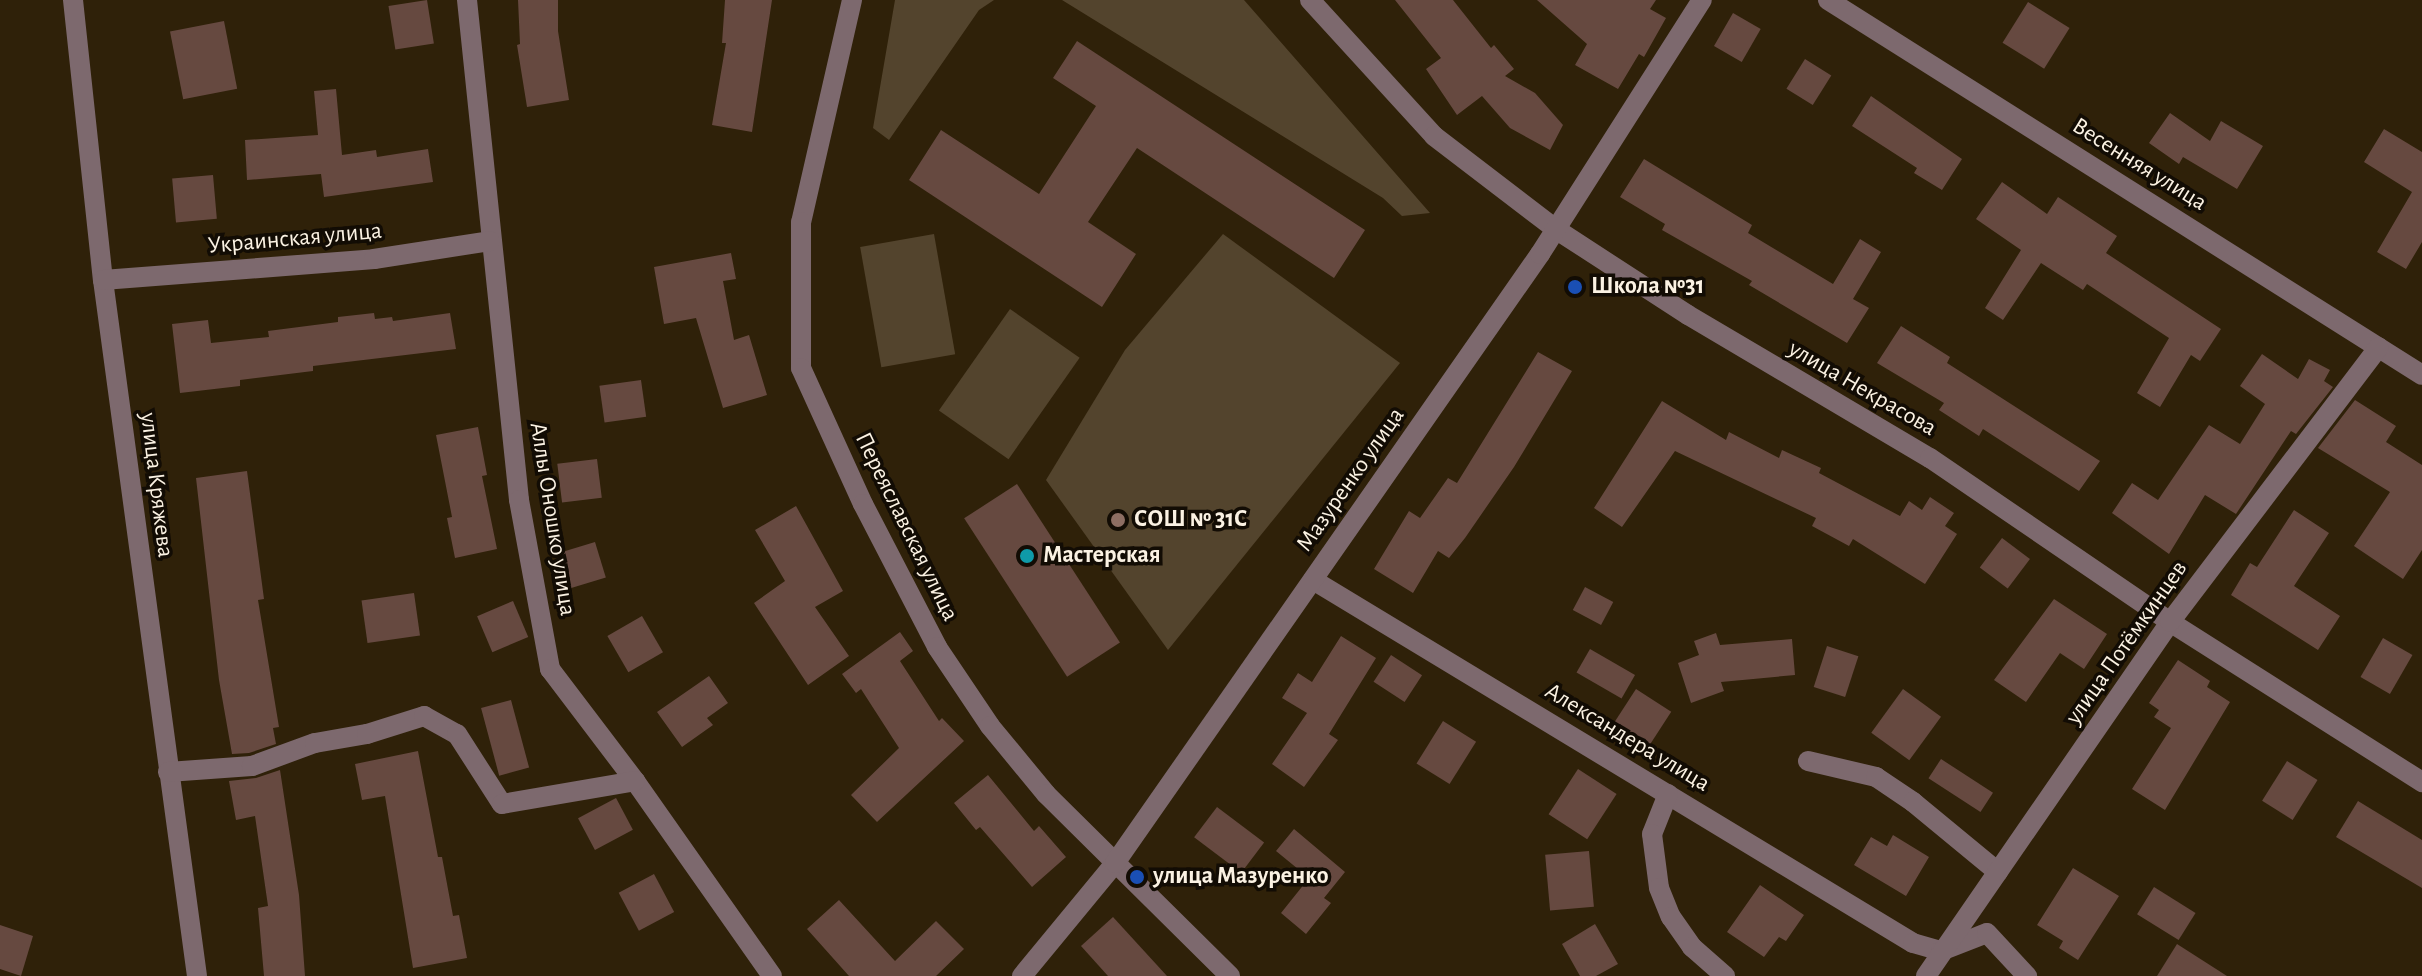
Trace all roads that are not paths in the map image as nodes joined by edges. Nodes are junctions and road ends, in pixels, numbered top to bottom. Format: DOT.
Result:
graph roads {
  1 [pos="73,0"];
  2 [pos="467,0"];
  3 [pos="852,0"];
  4 [pos="1310,0"];
  5 [pos="1702,0"];
  6 [pos="1828,0"];
  7 [pos="1557,230"];
  8 [pos="490,241"];
  9 [pos="103,280"];
  10 [pos="2379,347"];
  11 [pos="2422,375"];
  12 [pos="1313,580"];
  13 [pos="2170,622"];
  14 [pos="1808,761"];
  15 [pos="168,772"];
  16 [pos="635,781"];
  17 [pos="2422,782"];
  18 [pos="1668,794"];
  19 [pos="1115,863"];
  20 [pos="1998,872"];
  21 [pos="1913,943"];
  22 [pos="1941,951"];
  23 [pos="197,976"];
  24 [pos="772,976"];
  25 [pos="1022,976"];
  26 [pos="1230,976"];
  27 [pos="1725,976"];
  28 [pos="1926,976"];
  29 [pos="2027,976"];
  1 -- 9 [label="street, улица Кряжева"];
  2 -- 8 [label="street, Аллы Оношко улица"];
  3 -- 19 [label="street, Переяславская улица"];
  4 -- 7 [label="street, улица Некрасова"];
  5 -- 7 [label="street, Мазуренко улица"];
  6 -- 10 [label="street, Весенняя улица"];
  7 -- 12 [label="street, Мазуренко улица"];
  7 -- 13 [label="street, улица Некрасова"];
  8 -- 9 [label="street, Украинская улица"];
  8 -- 16 [label="street, Аллы Оношко улица"];
  9 -- 15 [label="street, улица Кряжева"];
  10 -- 11 [label="street, Весенняя улица"];
  10 -- 13 [label="street, улица Потёмкинцев"];
  12 -- 18 [label="street, Александера улица"];
  12 -- 19 [label="street, Мазуренко улица"];
  13 -- 17 [label="street, улица Некрасова"];
  13 -- 20 [label="street, улица Потёмкинцев"];
  14 -- 20 [label="street"];
  15 -- 16 [label="street"];
  15 -- 23 [label="street, улица Кряжева"];
  16 -- 24 [label="street, Аллы Оношко улица"];
  18 -- 21 [label="street, Александера улица"];
  18 -- 27 [label="street"];
  19 -- 25 [label="street, Мазуренко улица"];
  19 -- 26 [label="street, Переяславская улица"];
  20 -- 22 [label="street, улица Потёмкинцев"];
  21 -- 22 [label="street, Александера улица"];
  21 -- 28 [label="street"];
  22 -- 28 [label="street, улица Потёмкинцев"];
  22 -- 29 [label="street"];
}
